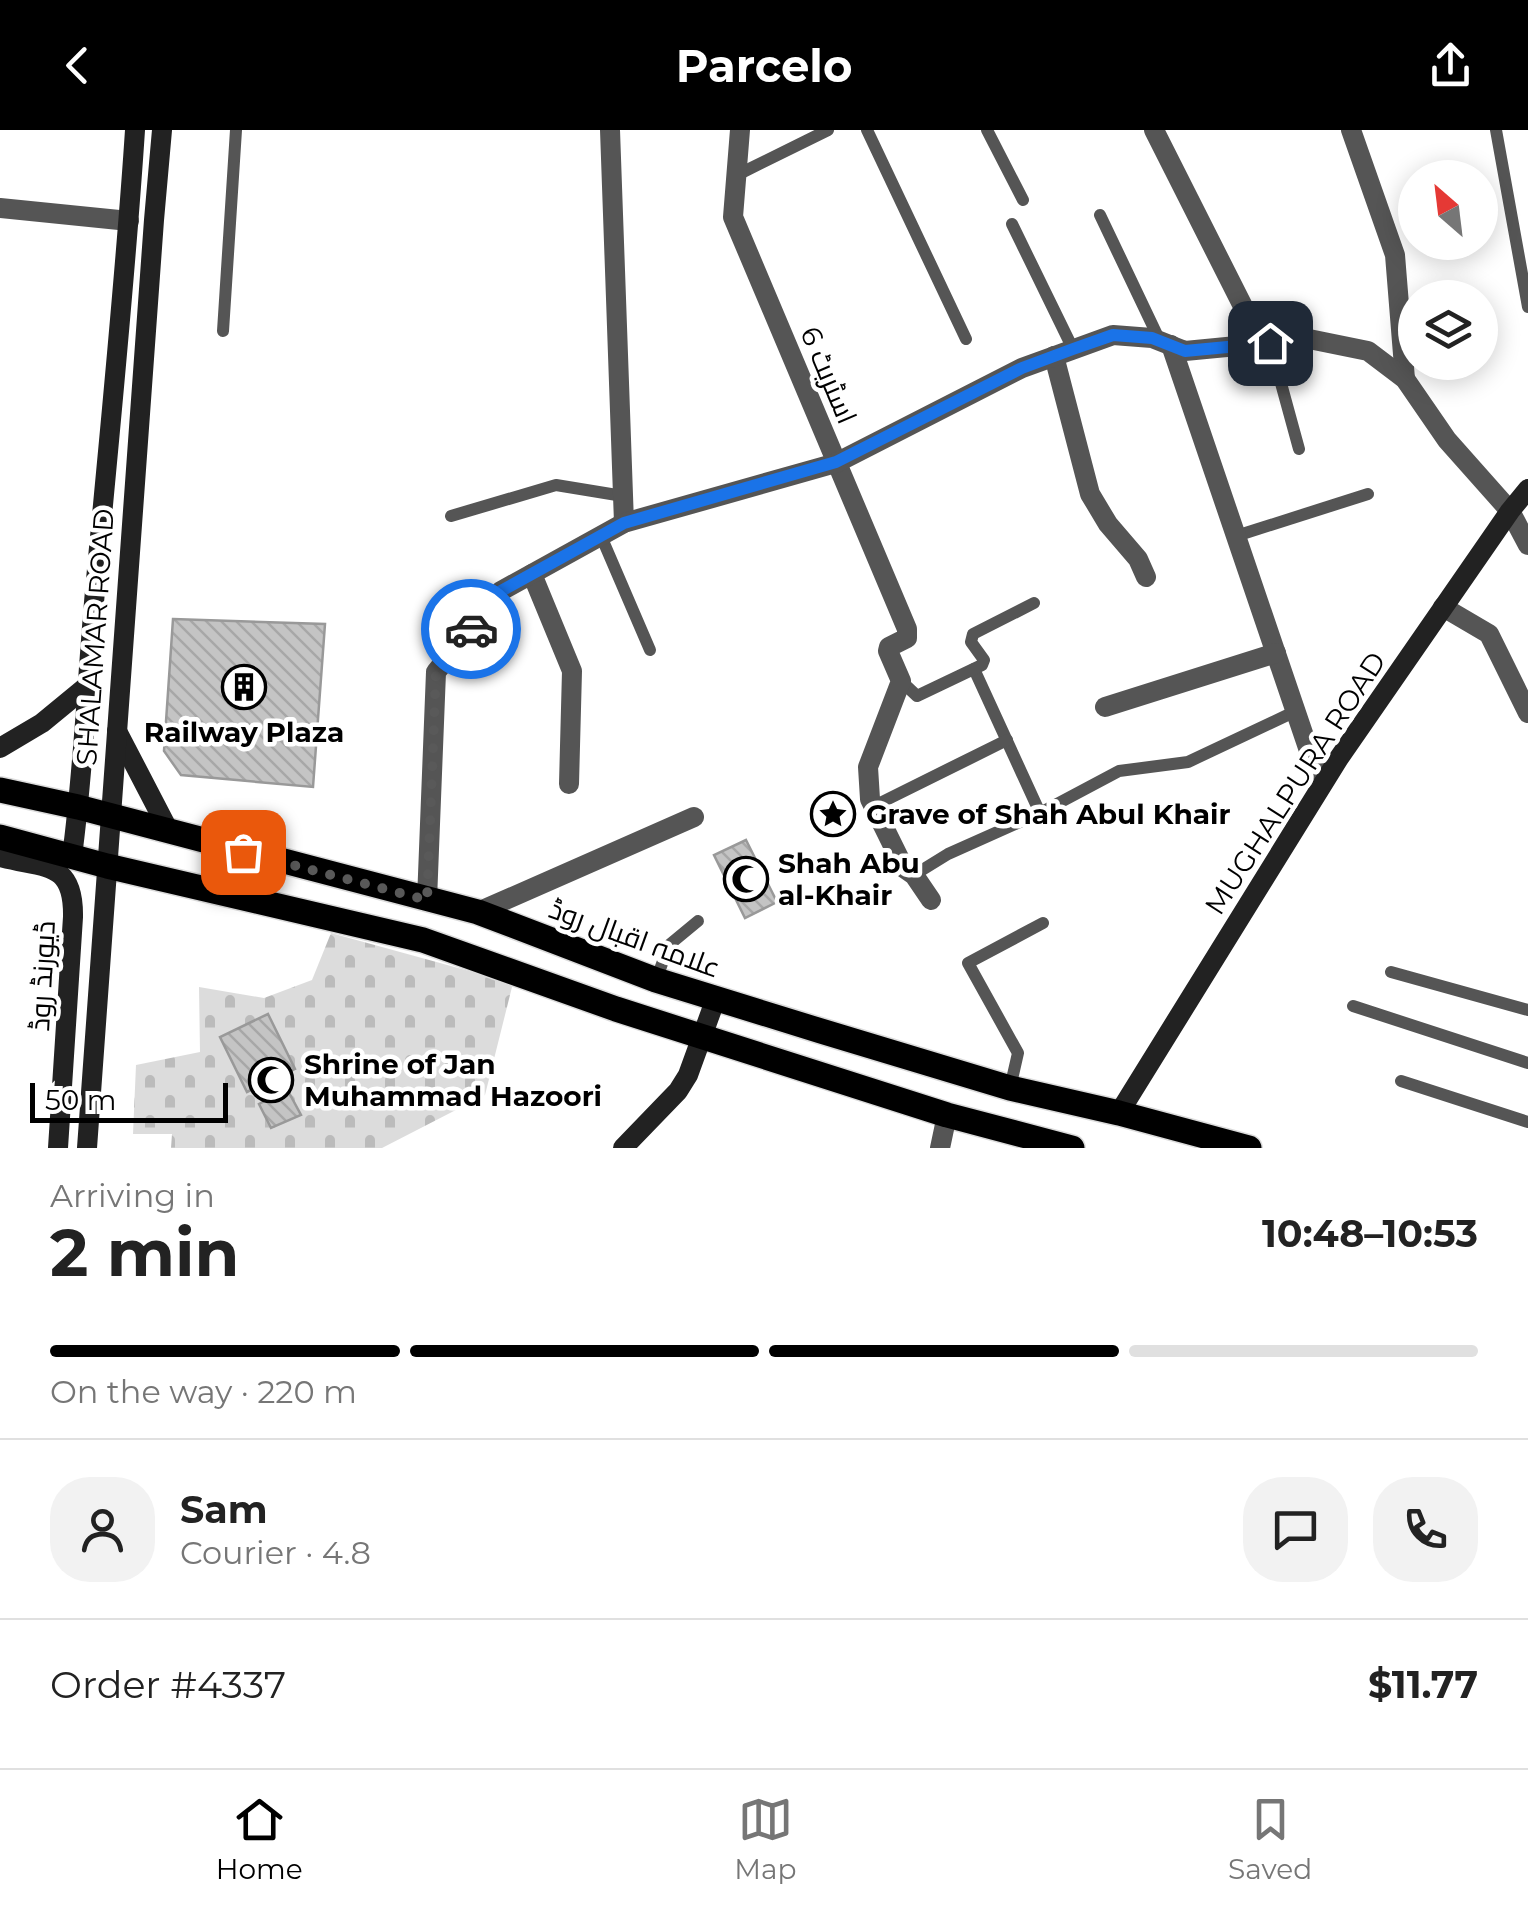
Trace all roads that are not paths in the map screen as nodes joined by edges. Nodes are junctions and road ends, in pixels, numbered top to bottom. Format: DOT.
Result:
graph roads {
  1 [pos="135,130"];
  2 [pos="162,130"];
  3 [pos="236,130"];
  4 [pos="610,130"];
  5 [pos="740,130"];
  6 [pos="828,130"];
  7 [pos="866,130"];
  8 [pos="988,130"];
  9 [pos="1154,130"];
  10 [pos="1351,130"];
  11 [pos="1496,130"];
  12 [pos="736,176"];
  13 [pos="1022,200"];
  14 [pos="0,208"];
  15 [pos="1100,216"];
  16 [pos="129,221"];
  17 [pos="1012,224"];
  18 [pos="1398,293"];
  19 [pos="1528,308"];
  20 [pos="223,331"];
  21 [pos="966,339"];
  22 [pos="1166,343"];
  23 [pos="1266,344"];
  24 [pos="1064,352"];
  25 [pos="1398,374"];
  26 [pos="1406,380"];
  27 [pos="1298,450"];
  28 [pos="836,462"];
  29 [pos="1368,494"];
  30 [pos="623,496"];
  31 [pos="1523,497"];
  32 [pos="451,516"];
  33 [pos="624,523"];
  34 [pos="601,536"];
  35 [pos="1236,536"];
  36 [pos="1528,545"];
  37 [pos="532,574"];
  38 [pos="1146,577"];
  39 [pos="1034,603"];
  40 [pos="1444,607"];
  41 [pos="650,650"];
  42 [pos="1276,654"];
  43 [pos="974,668"];
  44 [pos="901,682"];
  45 [pos="87,686"];
  46 [pos="1106,708"];
  47 [pos="1296,711"];
  48 [pos="1528,713"];
  49 [pos="116,729"];
  50 [pos="1007,740"];
  51 [pos="0,748"];
  52 [pos="569,784"];
  53 [pos="1322,786"];
  54 [pos="0,790"];
  55 [pos="874,806"];
  56 [pos="78,807"];
  57 [pos="1040,814"];
  58 [pos="110,816"];
  59 [pos="694,818"];
  60 [pos="170,833"];
  61 [pos="0,837"];
  62 [pos="72,856"];
  63 [pos="0,857"];
  64 [pos="106,866"];
  65 [pos="914,875"];
  66 [pos="427,900"];
  67 [pos="931,900"];
  68 [pos="478,912"];
  69 [pos="698,921"];
  70 [pos="1043,923"];
  71 [pos="1391,972"];
  72 [pos="656,980"];
  73 [pos="716,998"];
  74 [pos="1353,1006"];
  75 [pos="1528,1010"];
  76 [pos="702,1036"];
  77 [pos="1528,1063"];
  78 [pos="1401,1081"];
  79 [pos="1010,1088"];
  80 [pos="1119,1113"];
  81 [pos="947,1114"];
  82 [pos="1528,1122"];
  83 [pos="58,1148"];
  84 [pos="87,1148"];
  85 [pos="624,1148"];
  86 [pos="940,1148"];
  87 [pos="1072,1148"];
  88 [pos="1249,1148"];
  1 -- 16 [label="main road, SHALAMAR ROAD"];
  2 -- 49 [label="main road, SHALAMAR ROAD"];
  3 -- 20 [label="lane"];
  4 -- 30 [label="street"];
  5 -- 12 [label="street, اسٹریٹ 6"];
  6 -- 12 [label="lane"];
  7 -- 21 [label="lane"];
  8 -- 13 [label="lane"];
  9 -- 23 [label="street"];
  10 -- 18 [label="street"];
  11 -- 19 [label="lane"];
  12 -- 28 [label="street, اسٹریٹ 6"];
  14 -- 16 [label="street"];
  15 -- 22 [label="lane"];
  16 -- 45 [label="main road, SHALAMAR ROAD"];
  17 -- 24 [label="lane"];
  22 -- 23 [label="street"];
  22 -- 24 [label="street"];
  22 -- 35 [label="street"];
  23 -- 25 [label="street"];
  23 -- 27 [label="lane"];
  24 -- 28 [label="street"];
  24 -- 38 [label="street"];
  26 -- 31 [label="street"];
  28 -- 33 [label="street"];
  28 -- 44 [label="street, اسٹریٹ 6"];
  29 -- 35 [label="lane"];
  30 -- 32 [label="lane"];
  30 -- 33 [label="street"];
  31 -- 36 [label="street"];
  31 -- 40 [label="main road, MUGHALPURA ROAD"];
  33 -- 34 [label="street"];
  34 -- 37 [label="street"];
  34 -- 41 [label="lane"];
  35 -- 42 [label="street"];
  37 -- 52 [label="street"];
  37 -- 66 [label="street"];
  39 -- 43 [label="lane"];
  40 -- 48 [label="street"];
  40 -- 53 [label="main road, MUGHALPURA ROAD"];
  42 -- 46 [label="street"];
  42 -- 47 [label="street"];
  43 -- 44 [label="lane"];
  43 -- 50 [label="lane"];
  44 -- 55 [label="street"];
  45 -- 51 [label="main road"];
  45 -- 56 [label="main road, SHALAMAR ROAD"];
  47 -- 53 [label="street"];
  47 -- 57 [label="lane"];
  49 -- 58 [label="main road, SHALAMAR ROAD"];
  49 -- 60 [label="main road"];
  50 -- 55 [label="lane"];
  50 -- 57 [label="lane"];
  53 -- 80 [label="main road, MUGHALPURA ROAD"];
  54 -- 56 [label="main road, علامہ اقبال روڈ"];
  55 -- 65 [label="street"];
  56 -- 58 [label="main road, علامہ اقبال روڈ"];
  56 -- 62 [label="main road, SHALAMAR ROAD"];
  57 -- 65 [label="lane"];
  58 -- 60 [label="main road, علامہ اقبال روڈ"];
  58 -- 64 [label="main road, SHALAMAR ROAD"];
  59 -- 68 [label="street"];
  60 -- 66 [label="main road, علامہ اقبال روڈ"];
  61 -- 62 [label="main road"];
  62 -- 64 [label="main road"];
  63 -- 83 [label="main road, ڈیورنڈ روڈ"];
  64 -- 76 [label="main road"];
  64 -- 84 [label="main road, SHALAMAR ROAD"];
  65 -- 67 [label="street"];
  66 -- 68 [label="main road, علامہ اقبال روڈ"];
  68 -- 72 [label="main road, علامہ اقبال روڈ"];
  69 -- 72 [label="lane"];
  70 -- 79 [label="lane"];
  71 -- 75 [label="lane"];
  72 -- 73 [label="main road, علامہ اقبال روڈ"];
  73 -- 76 [label="main road"];
  73 -- 79 [label="main road, علامہ اقبال روڈ"];
  74 -- 77 [label="lane"];
  76 -- 81 [label="main road"];
  76 -- 85 [label="main road"];
  78 -- 82 [label="lane"];
  79 -- 80 [label="main road, علامہ اقبال روڈ"];
  80 -- 88 [label="main road, علامہ اقبال روڈ"];
  81 -- 86 [label="street"];
  81 -- 87 [label="main road"];
}
